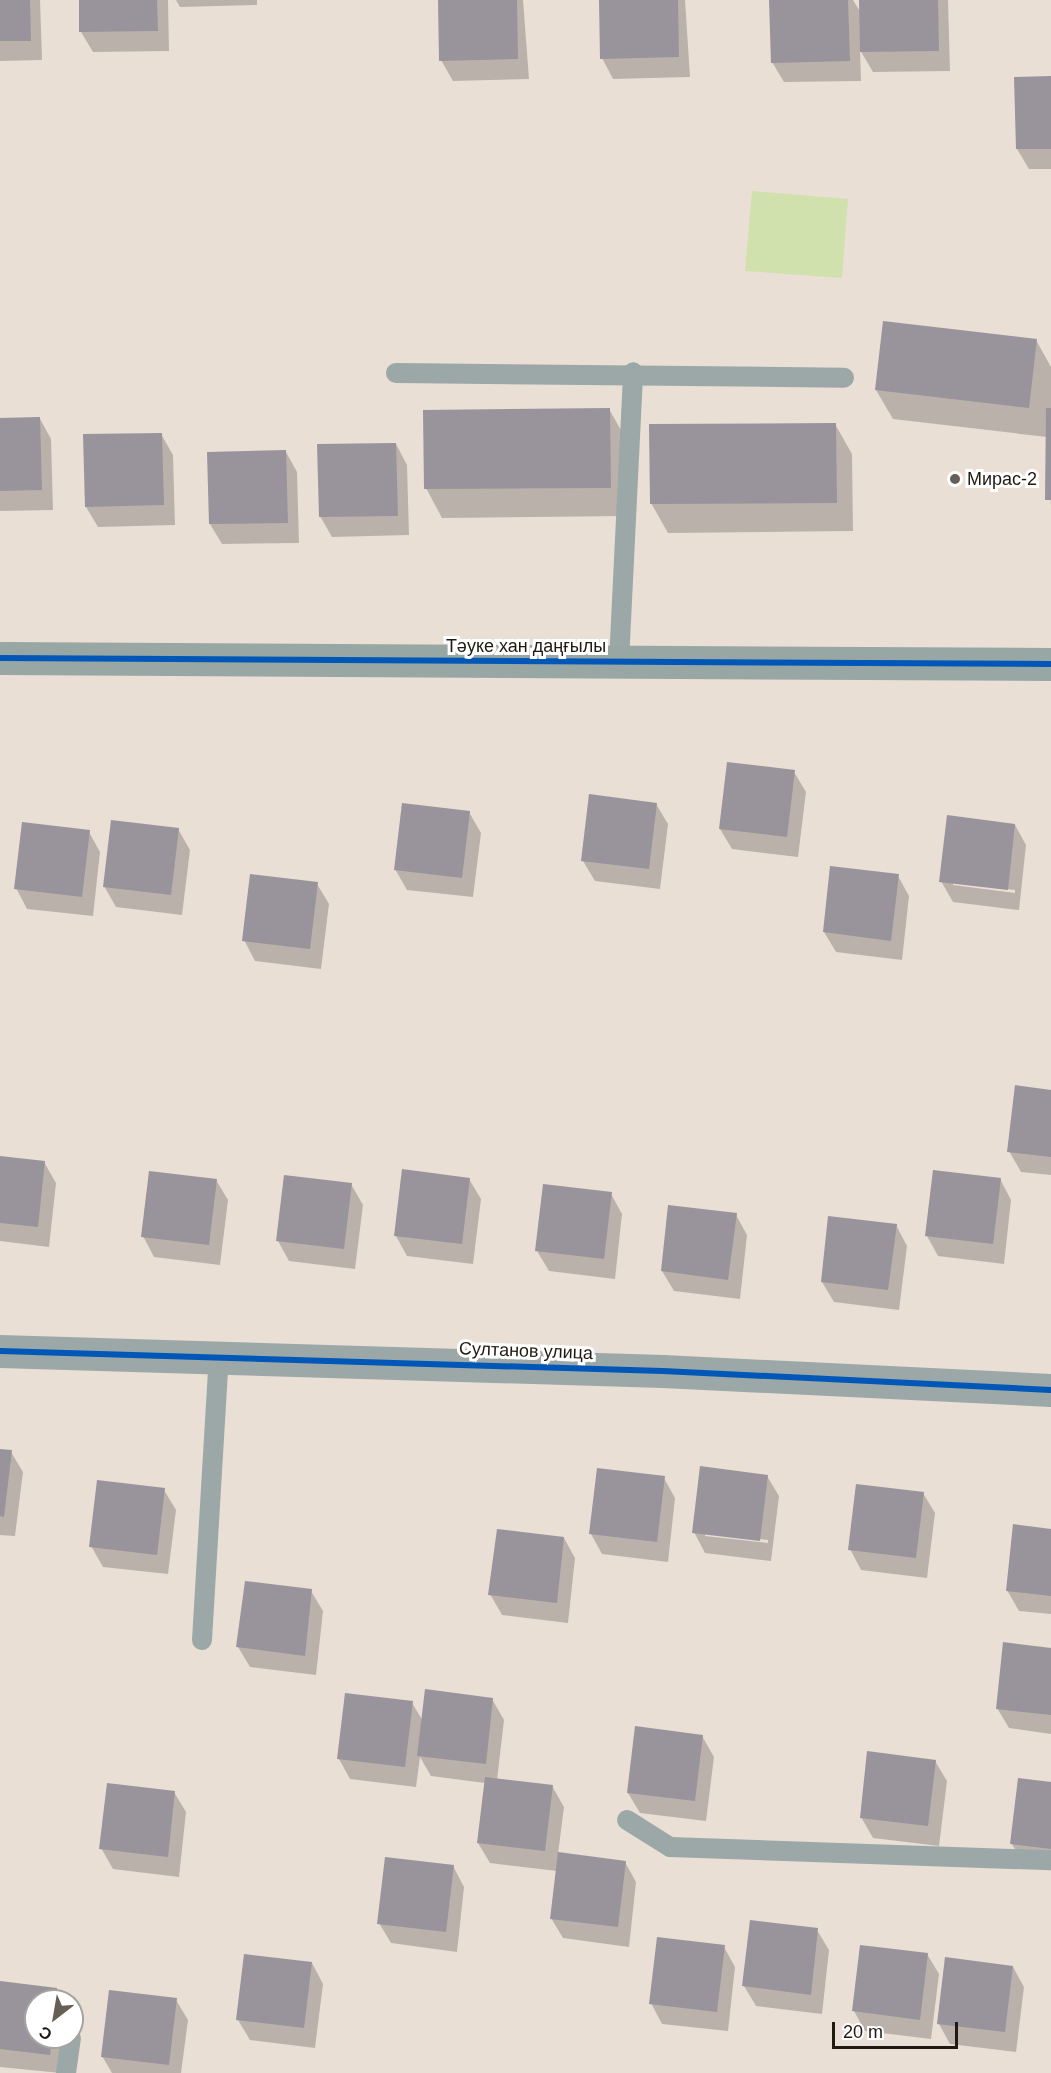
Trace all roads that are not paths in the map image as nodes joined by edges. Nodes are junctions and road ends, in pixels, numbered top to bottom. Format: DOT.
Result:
graph roads {
  1 [pos="633,372"];
  2 [pos="396,373"];
  3 [pos="844,378"];
  4 [pos="0,658"];
  5 [pos="619,662"];
  6 [pos="1051,664"];
  7 [pos="0,1351"];
  8 [pos="219,1355"];
  9 [pos="1051,1390"];
  10 [pos="202,1640"];
  11 [pos="627,1820"];
  12 [pos="1051,1860"];
  13 [pos="69,2049"];
  14 [pos="66,2073"];
  1 -- 2 [label="lane"];
  1 -- 3 [label="lane"];
  1 -- 5 [label="lane"];
  4 -- 5 [label="street, Тәуке хан даңғылы"];
  5 -- 6 [label="street, Тәуке хан даңғылы"];
  7 -- 8 [label="street, Султанов улица"];
  8 -- 9 [label="street, Султанов улица"];
  8 -- 10 [label="lane"];
  11 -- 12 [label="lane"];
  13 -- 14 [label="lane"];
}
